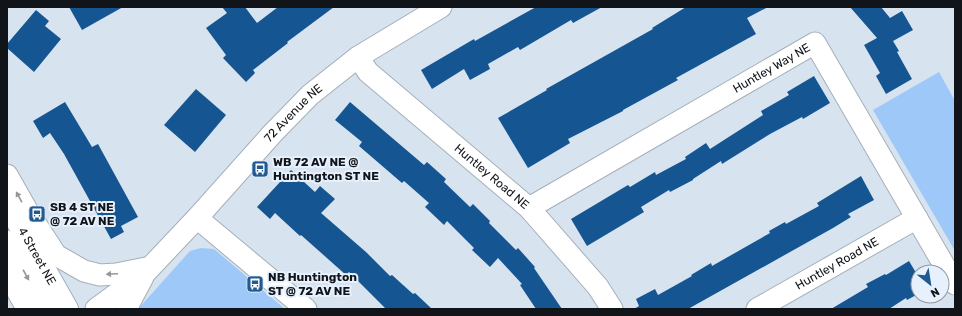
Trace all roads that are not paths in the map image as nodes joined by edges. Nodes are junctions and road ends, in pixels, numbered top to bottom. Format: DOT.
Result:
graph roads {
  1 [pos="441,7"];
  2 [pos="358,57"];
  3 [pos="7,175"];
  4 [pos="7,203"];
  5 [pos="529,208"];
  6 [pos="197,218"];
  7 [pos="917,218"];
  8 [pos="7,241"];
  9 [pos="148,270"];
  10 [pos="7,272"];
  11 [pos="955,284"];
  12 [pos="28,309"];
  13 [pos="57,309"];
  14 [pos="67,309"];
  15 [pos="96,309"];
  16 [pos="126,309"];
  17 [pos="306,309"];
  18 [pos="612,309"];
  19 [pos="758,309"];
  1 -- 2 [label="street, 72 Avenue NE"];
  2 -- 5 [label="street, Huntley Road NE"];
  2 -- 6 [label="street, 72 Avenue NE"];
  9 -- 3 [label="street, one-way"];
  4 -- 14 [label="main road, 4 Street NE"];
  5 -- 7 [label="street, Huntley Way NE"];
  5 -- 18 [label="street, Huntley Road NE"];
  6 -- 9 [label="street, 72 Avenue NE"];
  6 -- 17 [label="street"];
  7 -- 11 [label="street, Huntley Way NE"];
  7 -- 19 [label="street, Huntley Road NE"];
  8 -- 13 [label="street, one-way"];
  9 -- 15 [label="street, 72 Avenue NE"];
  9 -- 16 [label="street"];
  10 -- 12 [label="main road"];
}
